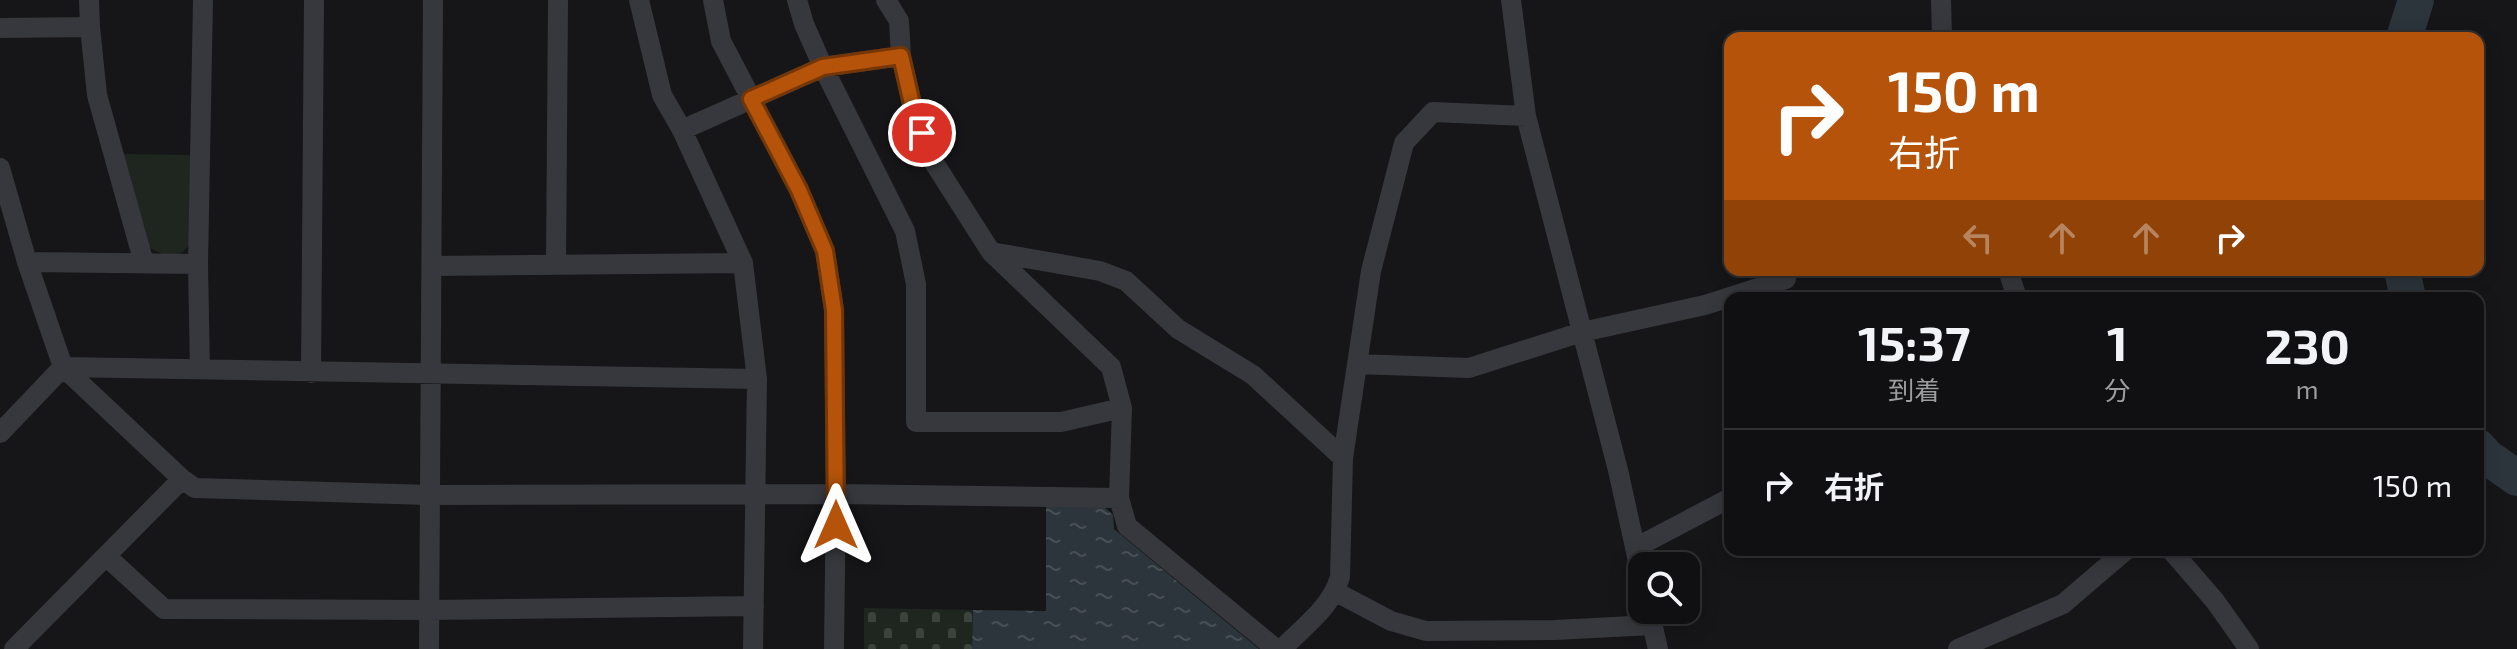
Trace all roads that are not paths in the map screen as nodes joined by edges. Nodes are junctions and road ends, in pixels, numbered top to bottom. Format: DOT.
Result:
graph roads {
  1 [pos="89,0"];
  2 [pos="203,0"];
  3 [pos="314,0"];
  4 [pos="433,0"];
  5 [pos="558,0"];
  6 [pos="639,0"];
  7 [pos="713,0"];
  8 [pos="797,0"];
  9 [pos="886,0"];
  10 [pos="1511,0"];
  11 [pos="1941,0"];
  12 [pos="90,27"];
  13 [pos="0,28"];
  14 [pos="1942,32"];
  15 [pos="901,56"];
  16 [pos="823,67"];
  17 [pos="751,99"];
  18 [pos="1526,116"];
  19 [pos="682,130"];
  20 [pos="1,178"];
  21 [pos="991,252"];
  22 [pos="27,262"];
  23 [pos="144,263"];
  24 [pos="743,263"];
  25 [pos="198,264"];
  26 [pos="556,265"];
  27 [pos="432,266"];
  28 [pos="1786,279"];
  29 [pos="1746,292"];
  30 [pos="1724,299"];
  31 [pos="1582,332"];
  32 [pos="1357,364"];
  33 [pos="63,367"];
  34 [pos="200,370"];
  35 [pos="311,373"];
  36 [pos="431,375"];
  37 [pos="757,379"];
  38 [pos="1122,408"];
  39 [pos="0,433"];
  40 [pos="1343,458"];
  41 [pos="182,479"];
  42 [pos="755,494"];
  43 [pos="836,494"];
  44 [pos="429,495"];
  45 [pos="1119,498"];
  46 [pos="1724,501"];
  47 [pos="1635,548"];
  48 [pos="1636,552"];
  49 [pos="106,556"];
  50 [pos="2119,556"];
  51 [pos="2176,556"];
  52 [pos="1336,592"];
  53 [pos="754,606"];
  54 [pos="429,610"];
  55 [pos="1628,620"];
  56 [pos="1653,624"];
  57 [pos="14,649"];
  58 [pos="429,649"];
  59 [pos="753,649"];
  60 [pos="834,649"];
  61 [pos="1279,649"];
  62 [pos="1658,649"];
  63 [pos="1958,649"];
  64 [pos="2249,649"];
  1 -- 12 [label="street"];
  2 -- 25 [label="street"];
  3 -- 35 [label="street"];
  4 -- 27 [label="street"];
  5 -- 26 [label="street"];
  6 -- 19 [label="street"];
  7 -- 17 [label="street"];
  8 -- 16 [label="street"];
  9 -- 15 [label="street"];
  10 -- 18 [label="street"];
  11 -- 14 [label="street"];
  12 -- 13 [label="street"];
  12 -- 23 [label="street"];
  15 -- 16 [label="street"];
  15 -- 21 [label="street"];
  16 -- 17 [label="street"];
  16 -- 38 [label="street"];
  17 -- 19 [label="street"];
  17 -- 43 [label="street"];
  18 -- 31 [label="street"];
  18 -- 32 [label="street"];
  19 -- 24 [label="street"];
  20 -- 22 [label="street"];
  21 -- 38 [label="street"];
  21 -- 40 [label="street"];
  22 -- 23 [label="street"];
  22 -- 33 [label="street"];
  23 -- 25 [label="street"];
  24 -- 26 [label="street"];
  24 -- 37 [label="street"];
  25 -- 34 [label="street"];
  26 -- 27 [label="street"];
  27 -- 36 [label="street"];
  28 -- 29 [label="street"];
  30 -- 31 [label="street"];
  31 -- 32 [label="street"];
  31 -- 47 [label="street"];
  32 -- 40 [label="street"];
  33 -- 34 [label="street"];
  33 -- 39 [label="street"];
  33 -- 41 [label="street"];
  34 -- 35 [label="street"];
  35 -- 36 [label="street"];
  36 -- 37 [label="street"];
  36 -- 44 [label="street"];
  37 -- 42 [label="street"];
  38 -- 45 [label="street"];
  40 -- 52 [label="street"];
  41 -- 44 [label="street"];
  41 -- 49 [label="street"];
  42 -- 43 [label="street"];
  42 -- 44 [label="street"];
  42 -- 53 [label="street"];
  43 -- 45 [label="street"];
  43 -- 60 [label="street"];
  44 -- 54 [label="street"];
  45 -- 61 [label="street"];
  46 -- 47 [label="street"];
  47 -- 48 [label="street"];
  49 -- 54 [label="street"];
  49 -- 57 [label="street"];
  50 -- 63 [label="street"];
  51 -- 64 [label="street"];
  52 -- 55 [label="street"];
  52 -- 61 [label="street"];
  53 -- 54 [label="street"];
  53 -- 59 [label="street"];
  54 -- 58 [label="street"];
  56 -- 62 [label="street"];
}
